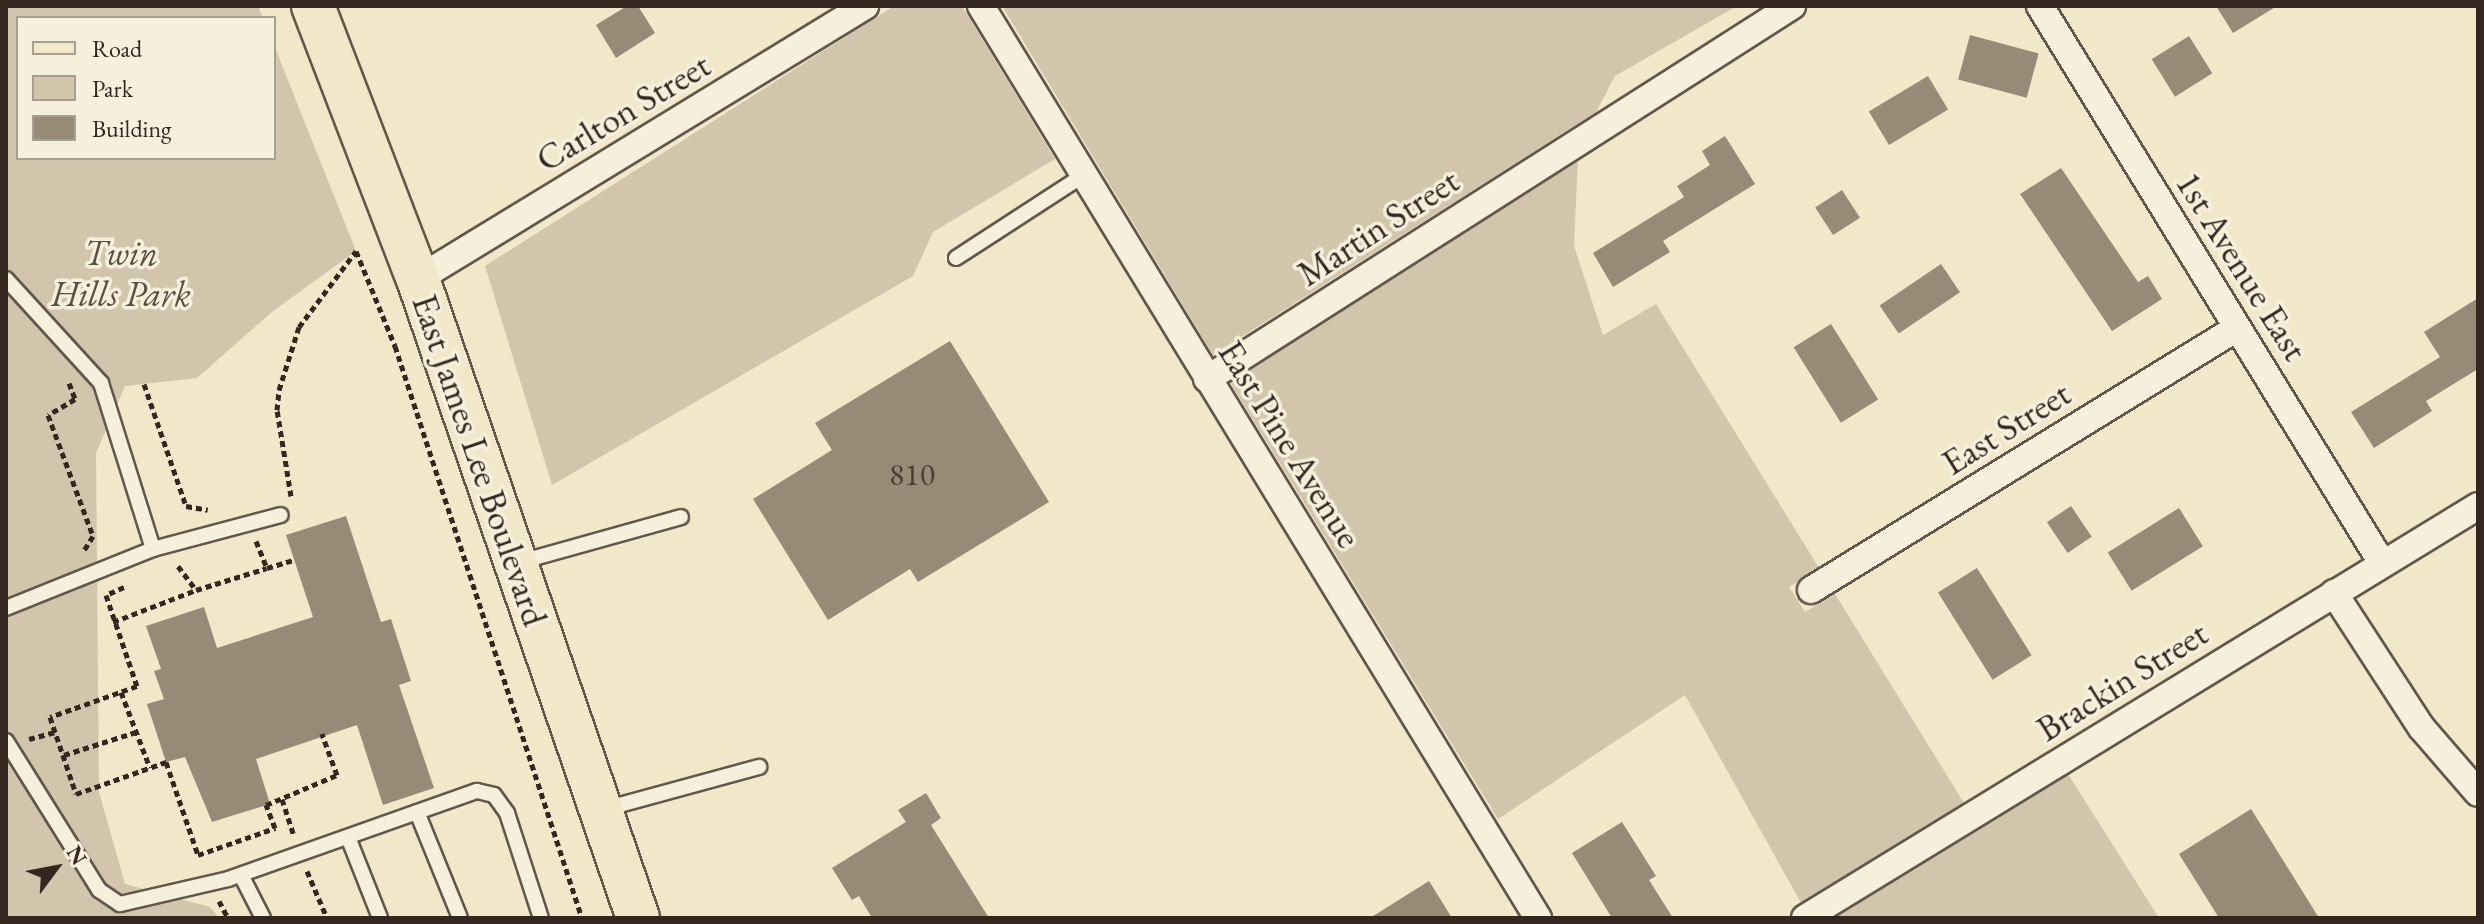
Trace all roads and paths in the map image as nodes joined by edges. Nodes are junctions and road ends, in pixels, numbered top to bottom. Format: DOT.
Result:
graph roads {
  1 [pos="313,6"];
  2 [pos="865,6"];
  3 [pos="981,6"];
  4 [pos="1792,6"];
  5 [pos="2040,6"];
  6 [pos="1084,175"];
  7 [pos="956,258"];
  8 [pos="6,279"];
  9 [pos="418,279"];
  10 [pos="2237,328"];
  11 [pos="68,378"];
  12 [pos="1207,379"];
  13 [pos="144,384"];
  14 [pos="291,501"];
  15 [pos="2478,506"];
  16 [pos="223,510"];
  17 [pos="281,515"];
  18 [pos="681,517"];
  19 [pos="255,540"];
  20 [pos="153,549"];
  21 [pos="75,557"];
  22 [pos="294,560"];
  23 [pos="515,563"];
  24 [pos="2382,563"];
  25 [pos="267,568"];
  26 [pos="167,570"];
  27 [pos="138,582"];
  28 [pos="196,590"];
  29 [pos="1811,590"];
  30 [pos="2334,593"];
  31 [pos="6,608"];
  32 [pos="113,622"];
  33 [pos="121,692"];
  34 [pos="136,732"];
  35 [pos="322,734"];
  36 [pos="6,741"];
  37 [pos="64,755"];
  38 [pos="759,767"];
  39 [pos="150,768"];
  40 [pos="2478,793"];
  41 [pos="601,811"];
  42 [pos="417,812"];
  43 [pos="348,837"];
  44 [pos="241,875"];
  45 [pos="263,918"];
  46 [pos="380,918"];
  47 [pos="460,918"];
  48 [pos="541,918"];
  49 [pos="582,918"];
  50 [pos="638,918"];
  51 [pos="1538,918"];
  52 [pos="1805,918"];
  1 -- 9 [label="main road, East James Lee Boulevard"];
  2 -- 9 [label="street, Carlton Street"];
  3 -- 6 [label="street, East Pine Avenue"];
  4 -- 12 [label="street, Martin Street"];
  5 -- 10 [label="street, 1st Avenue East"];
  6 -- 7 [label="lane"];
  6 -- 12 [label="street, East Pine Avenue"];
  8 -- 20 [label="lane"];
  9 -- 23 [label="main road, East James Lee Boulevard"];
  10 -- 24 [label="street, 1st Avenue East"];
  10 -- 29 [label="street, East Street"];
  11 -- 21 [label="path"];
  12 -- 51 [label="street, East Pine Avenue"];
  13 -- 16 [label="path"];
  14 -- 49 [label="path"];
  15 -- 24 [label="street, Brackin Street"];
  17 -- 20 [label="lane"];
  18 -- 23 [label="lane"];
  19 -- 25 [label="path"];
  20 -- 31 [label="lane"];
  22 -- 25 [label="path"];
  23 -- 41 [label="main road, East James Lee Boulevard"];
  24 -- 30 [label="street, Brackin Street"];
  25 -- 28 [label="path"];
  26 -- 28 [label="path"];
  27 -- 32 [label="path"];
  28 -- 32 [label="path"];
  30 -- 40 [label="street"];
  30 -- 52 [label="street, Brackin Street"];
  32 -- 33 [label="path"];
  33 -- 34 [label="path"];
  33 -- 37 [label="path"];
  34 -- 37 [label="path"];
  34 -- 39 [label="path"];
  35 -- 39 [label="path"];
  36 -- 44 [label="lane"];
  37 -- 39 [label="path"];
  38 -- 41 [label="lane"];
  41 -- 50 [label="main road, East James Lee Boulevard"];
  42 -- 43 [label="lane"];
  42 -- 47 [label="lane"];
  42 -- 48 [label="lane"];
  43 -- 44 [label="lane"];
  43 -- 46 [label="lane"];
  44 -- 45 [label="lane"];
}
